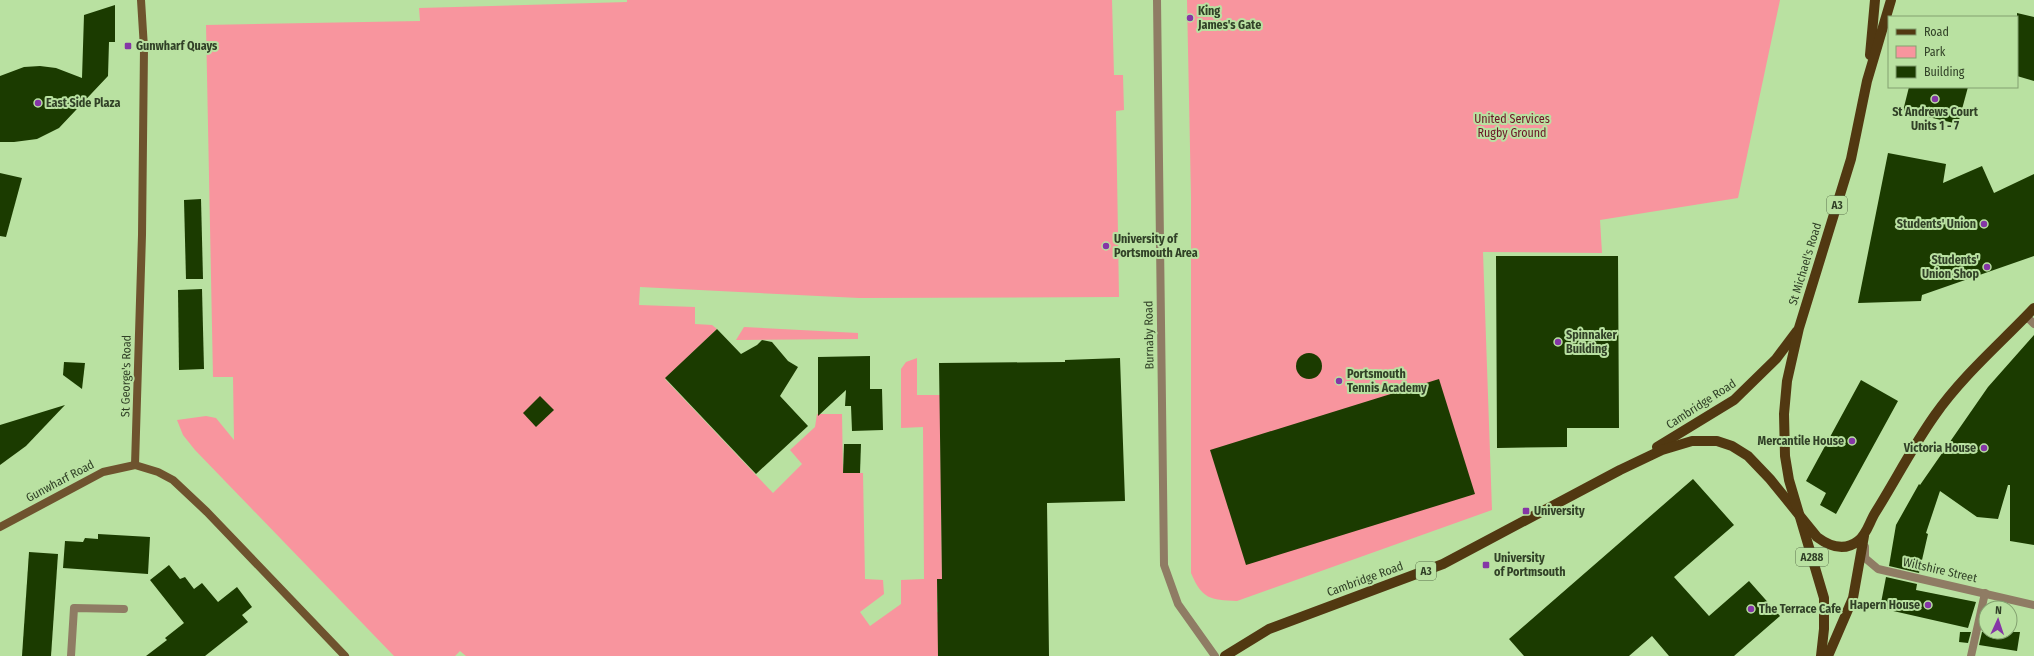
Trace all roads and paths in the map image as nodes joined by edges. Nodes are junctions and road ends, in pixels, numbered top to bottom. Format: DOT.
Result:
graph roads {
  1 [pos="141,0"];
  2 [pos="1157,0"];
  3 [pos="1875,0"];
  4 [pos="1891,0"];
  5 [pos="1867,81"];
  6 [pos="2034,308"];
  7 [pos="2024,319"];
  8 [pos="2034,324"];
  9 [pos="1799,328"];
  10 [pos="135,465"];
  11 [pos="1620,470"];
  12 [pos="1799,516"];
  13 [pos="0,527"];
  14 [pos="1864,536"];
  15 [pos="1985,593"];
  16 [pos="2034,604"];
  17 [pos="124,610"];
  18 [pos="71,656"];
  19 [pos="345,656"];
  20 [pos="1215,656"];
  21 [pos="1225,656"];
  22 [pos="1821,656"];
  23 [pos="1828,656"];
  24 [pos="1971,656"];
  1 -- 10 [label="main road, St George's Road"];
  2 -- 20 [label="street, Burnaby Road"];
  3 -- 5 [label="main road, A3"];
  4 -- 5 [label="main road, St Michael's Road / A3"];
  5 -- 9 [label="main road, St Michael's Road / A3"];
  6 -- 7 [label="main road"];
  7 -- 8 [label="street"];
  7 -- 14 [label="main road"];
  9 -- 11 [label="main road, Cambridge Road / A3"];
  9 -- 12 [label="main road, St Michael's Road / A3"];
  10 -- 13 [label="main road, Gunwharf Road"];
  10 -- 19 [label="main road"];
  11 -- 12 [label="main road, Cambridge Road / A3"];
  11 -- 21 [label="main road, Cambridge Road / A3"];
  12 -- 14 [label="main road, A3"];
  12 -- 22 [label="main road, A288"];
  14 -- 15 [label="street, Wiltshire Street"];
  14 -- 23 [label="main road"];
  15 -- 16 [label="street, Wiltshire Street"];
  15 -- 24 [label="street"];
  17 -- 18 [label="street"];
}
